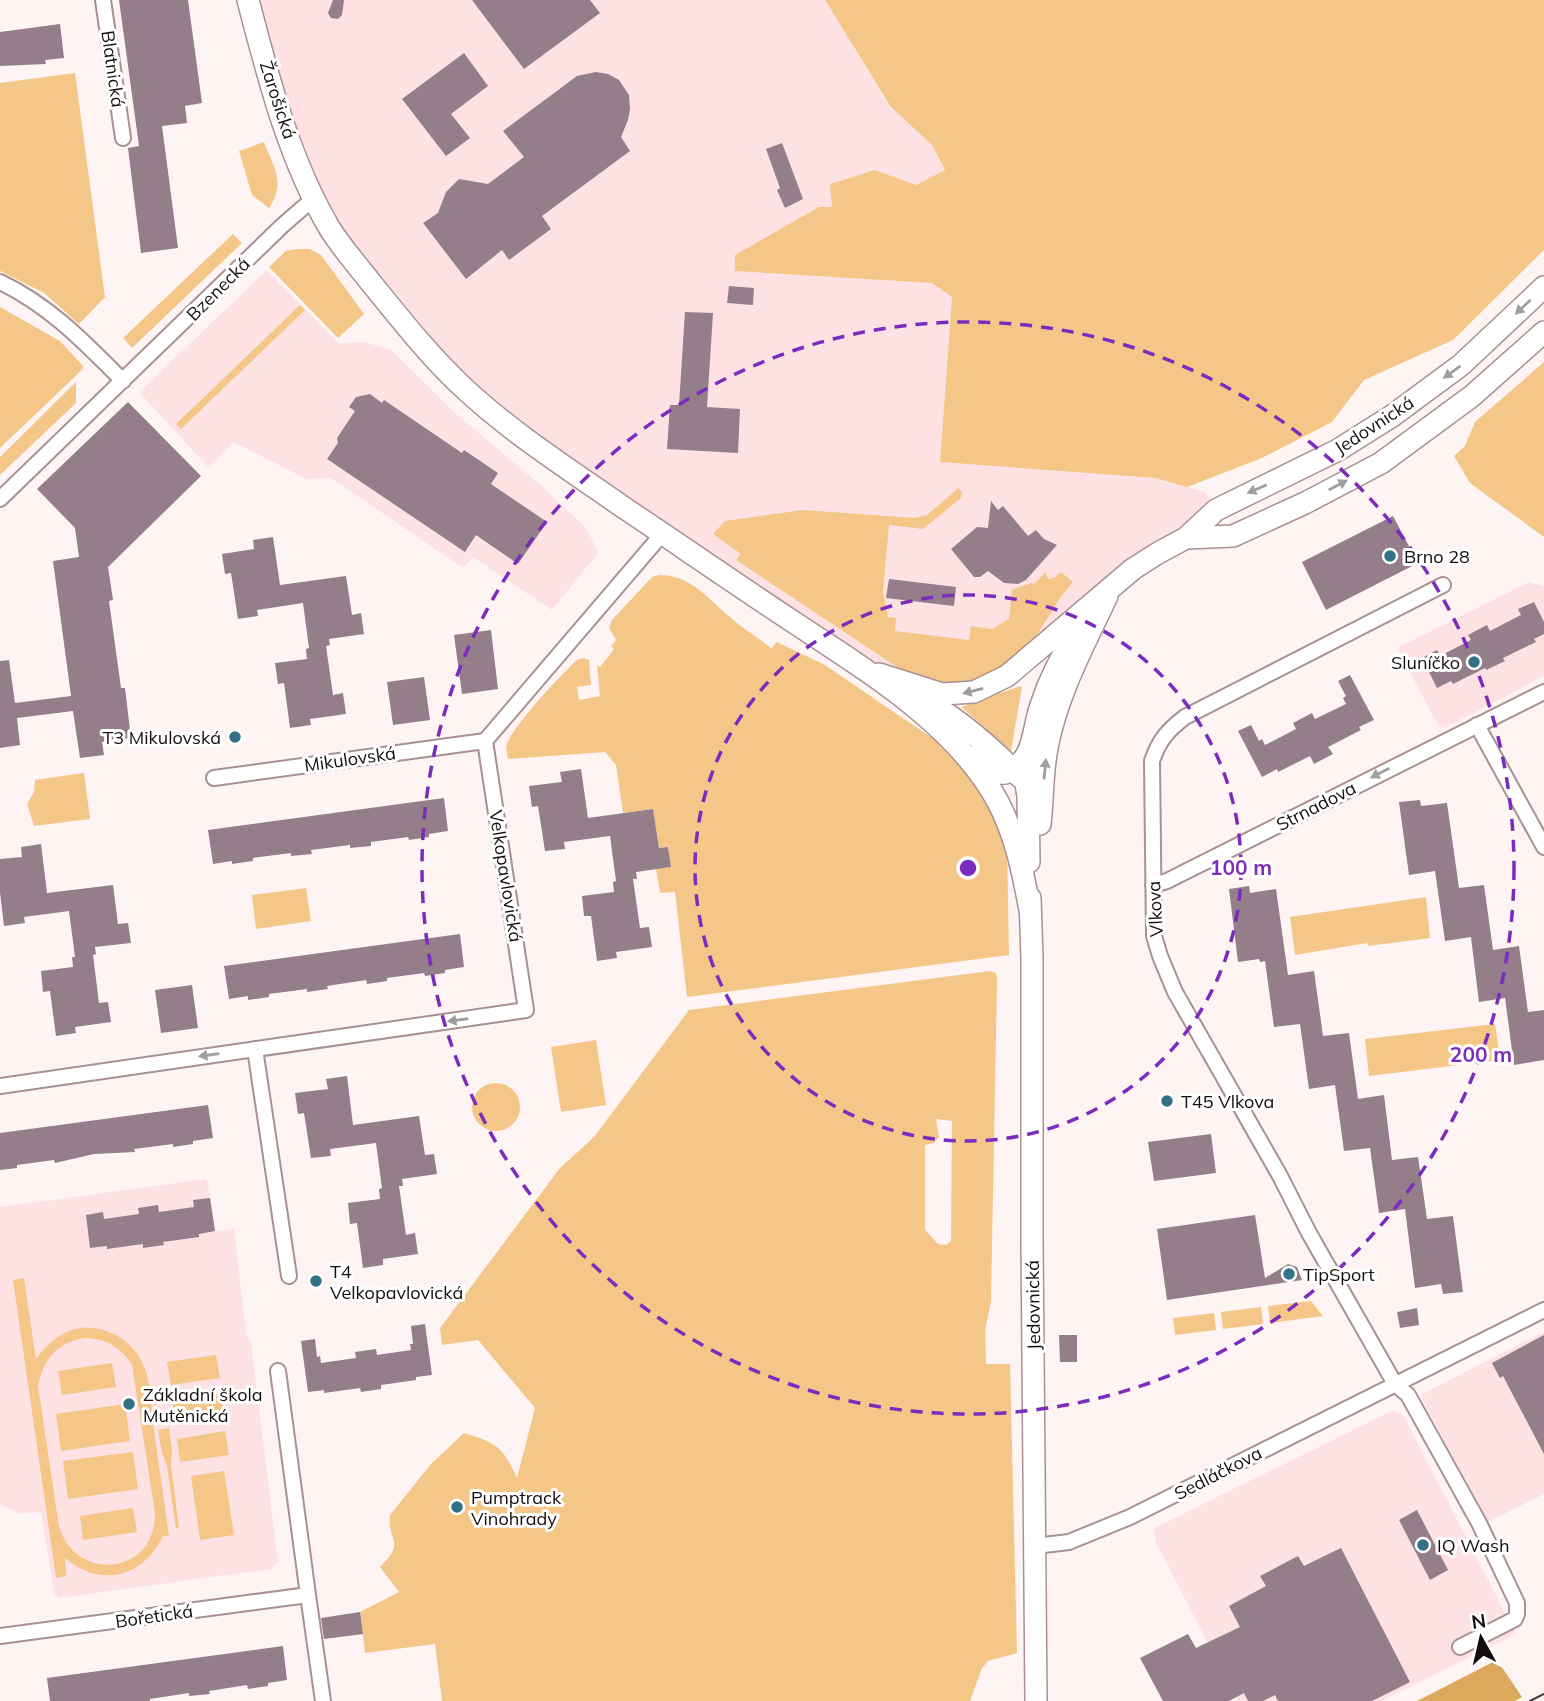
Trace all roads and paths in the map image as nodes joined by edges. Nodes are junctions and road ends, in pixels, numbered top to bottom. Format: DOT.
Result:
graph roads {
  1 [pos="103,0"];
  2 [pos="248,0"];
  3 [pos="122,138"];
  4 [pos="314,198"];
  5 [pos="0,282"];
  6 [pos="1544,287"];
  7 [pos="1544,332"];
  8 [pos="123,381"];
  9 [pos="0,499"];
  10 [pos="663,533"];
  11 [pos="1186,538"];
  12 [pos="1443,585"];
  13 [pos="1111,588"];
  14 [pos="867,671"];
  15 [pos="1544,692"];
  16 [pos="1477,725"];
  17 [pos="485,741"];
  18 [pos="961,750"];
  19 [pos="1020,762"];
  20 [pos="214,778"];
  21 [pos="1544,847"];
  22 [pos="1153,885"];
  23 [pos="1030,910"];
  24 [pos="255,1049"];
  25 [pos="0,1086"];
  26 [pos="289,1276"];
  27 [pos="1544,1310"];
  28 [pos="278,1371"];
  29 [pos="1395,1384"];
  30 [pos="1035,1546"];
  31 [pos="308,1595"];
  32 [pos="0,1636"];
  33 [pos="1460,1647"];
  34 [pos="323,1701"];
  35 [pos="1036,1701"];
  1 -- 3 [label="street, Blatnická"];
  2 -- 4 [label="main road, Žarošická"];
  4 -- 8 [label="street, Bzenecká"];
  4 -- 10 [label="main road, Žarošická"];
  5 -- 8 [label="street"];
  6 -- 11 [label="main road, Jedovnická, one-way"];
  11 -- 7 [label="main road, Jedovnická, one-way"];
  8 -- 9 [label="street, Bzenecká"];
  10 -- 14 [label="main road, Žarošická"];
  10 -- 17 [label="street"];
  11 -- 13 [label="main road, Jedovnická"];
  12 -- 22 [label="street, Vlkova"];
  13 -- 14 [label="main road, Jedovnická, one-way"];
  13 -- 19 [label="main road, Jedovnická"];
  23 -- 13 [label="main road, Jedovnická, one-way"];
  14 -- 18 [label="main road"];
  14 -- 19 [label="main road"];
  15 -- 16 [label="street, Strnadova"];
  16 -- 21 [label="street"];
  16 -- 22 [label="street, Strnadova, one-way"];
  17 -- 20 [label="street, Mikulovská"];
  17 -- 24 [label="street, Velkopavlovická, one-way"];
  18 -- 19 [label="main road"];
  18 -- 23 [label="main road"];
  19 -- 23 [label="main road, Jedovnická"];
  22 -- 29 [label="street, Vlkova"];
  23 -- 30 [label="main road, Jedovnická"];
  24 -- 25 [label="street, Velkopavlovická, one-way"];
  24 -- 26 [label="street"];
  27 -- 29 [label="street, Sedláčkova"];
  28 -- 31 [label="street"];
  29 -- 30 [label="street, Sedláčkova"];
  29 -- 33 [label="street"];
  30 -- 35 [label="main road, Jedovnická"];
  31 -- 32 [label="street, Bořetická"];
  31 -- 34 [label="street"];
}
